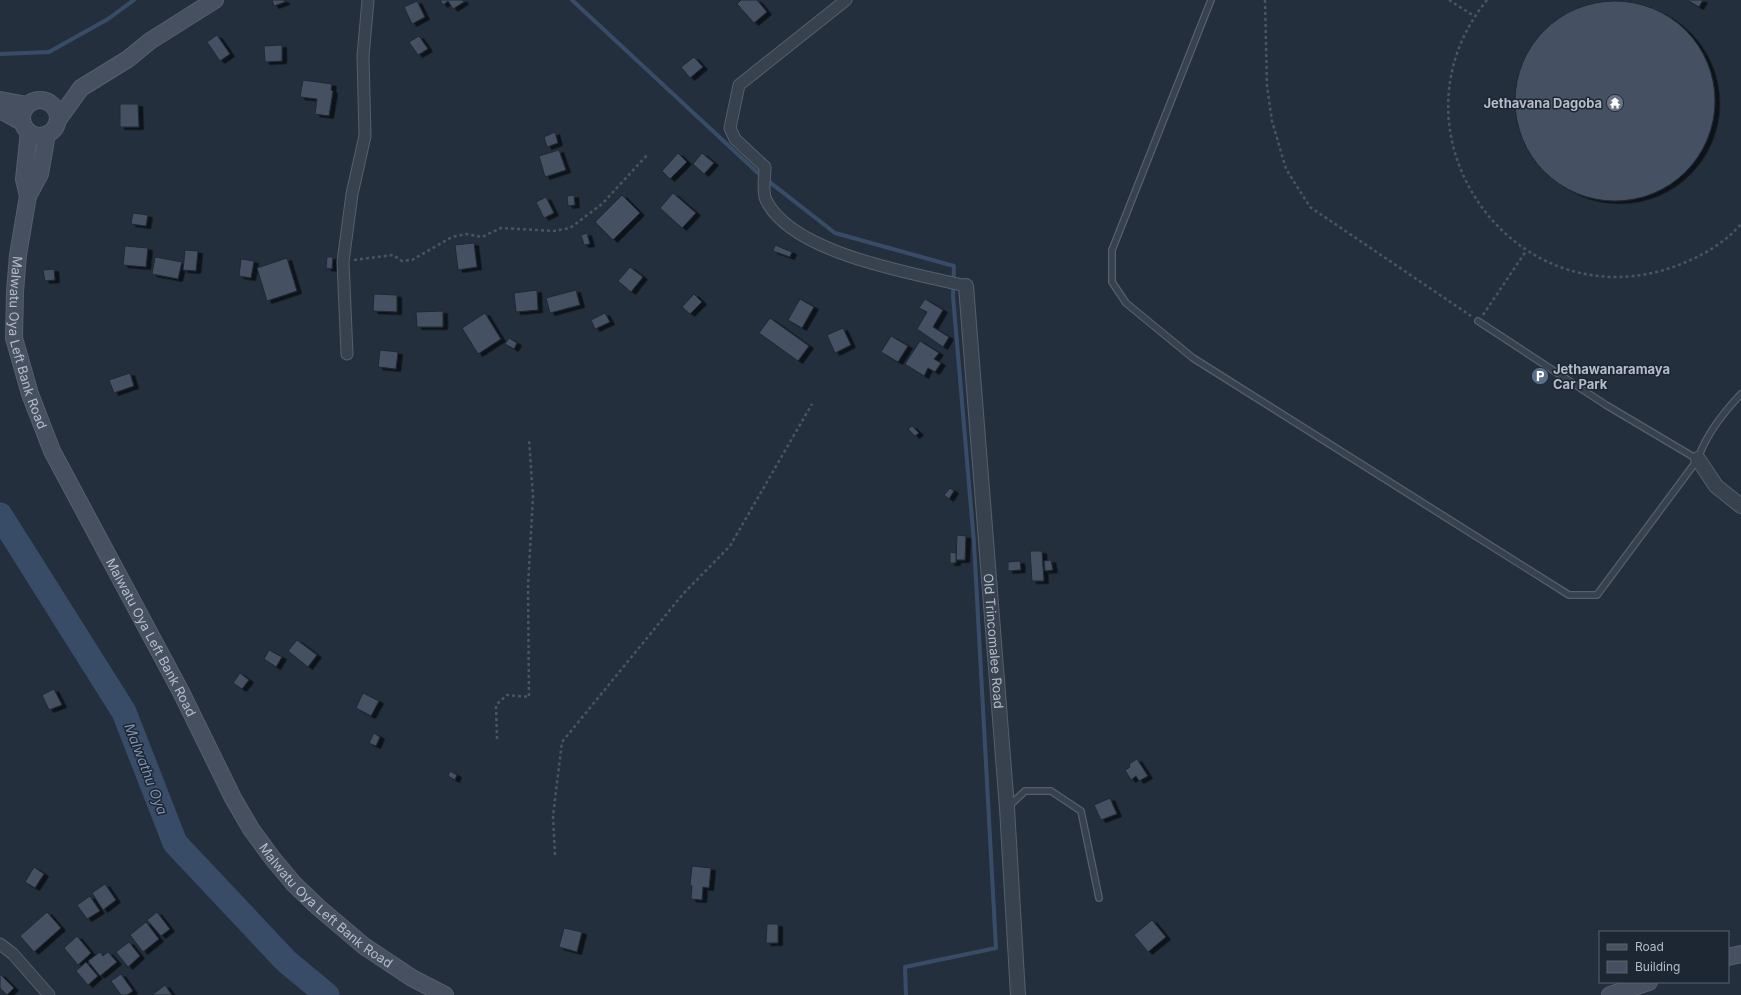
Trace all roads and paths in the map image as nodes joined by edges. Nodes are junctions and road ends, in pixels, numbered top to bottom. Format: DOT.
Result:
graph roads {
  1 [pos="215,0"];
  2 [pos="368,0"];
  3 [pos="846,0"];
  4 [pos="1211,0"];
  5 [pos="1265,0"];
  6 [pos="1449,0"];
  7 [pos="1487,0"];
  8 [pos="1474,16"];
  9 [pos="77,91"];
  10 [pos="0,100"];
  11 [pos="44,100"];
  12 [pos="27,105"];
  13 [pos="0,110"];
  14 [pos="58,120"];
  15 [pos="26,127"];
  16 [pos="47,134"];
  17 [pos="648,154"];
  18 [pos="28,196"];
  19 [pos="1741,224"];
  20 [pos="1526,251"];
  21 [pos="343,262"];
  22 [pos="966,286"];
  23 [pos="1478,321"];
  24 [pos="347,354"];
  25 [pos="1741,394"];
  26 [pos="812,404"];
  27 [pos="529,439"];
  28 [pos="1698,459"];
  29 [pos="1741,506"];
  30 [pos="497,739"];
  31 [pos="1007,808"];
  32 [pos="555,855"];
  33 [pos="1099,898"];
  34 [pos="0,944"];
  35 [pos="1741,954"];
  36 [pos="1729,957"];
  37 [pos="1646,983"];
  38 [pos="49,995"];
  39 [pos="445,995"];
  40 [pos="1018,995"];
  41 [pos="1610,995"];
  1 -- 9 [label="main road"];
  2 -- 21 [label="street"];
  3 -- 22 [label="street"];
  4 -- 28 [label="lane"];
  5 -- 23 [label="path"];
  6 -- 8 [label="path"];
  7 -- 8 [label="path"];
  8 -- 20 [label="path"];
  9 -- 11 [label="main road"];
  9 -- 14 [label="main road"];
  10 -- 12 [label="main road"];
  11 -- 12 [label="main road"];
  11 -- 14 [label="main road"];
  12 -- 15 [label="main road"];
  13 -- 15 [label="main road"];
  14 -- 16 [label="main road"];
  15 -- 16 [label="main road"];
  15 -- 18 [label="main road, Malwatu Oya Left Bank Road"];
  16 -- 18 [label="main road, Malwatu Oya Left Bank Road"];
  17 -- 21 [label="path"];
  18 -- 39 [label="main road, Malwatu Oya Left Bank Road"];
  19 -- 20 [label="path"];
  20 -- 23 [label="path"];
  21 -- 24 [label="street"];
  22 -- 31 [label="street, Old Trincomalee Road"];
  23 -- 28 [label="lane"];
  25 -- 28 [label="lane"];
  26 -- 32 [label="path"];
  27 -- 30 [label="path"];
  28 -- 29 [label="street"];
  31 -- 33 [label="lane"];
  31 -- 40 [label="street, Old Trincomalee Road"];
  34 -- 38 [label="street"];
  35 -- 36 [label="main road"];
  37 -- 41 [label="main road"];
}
